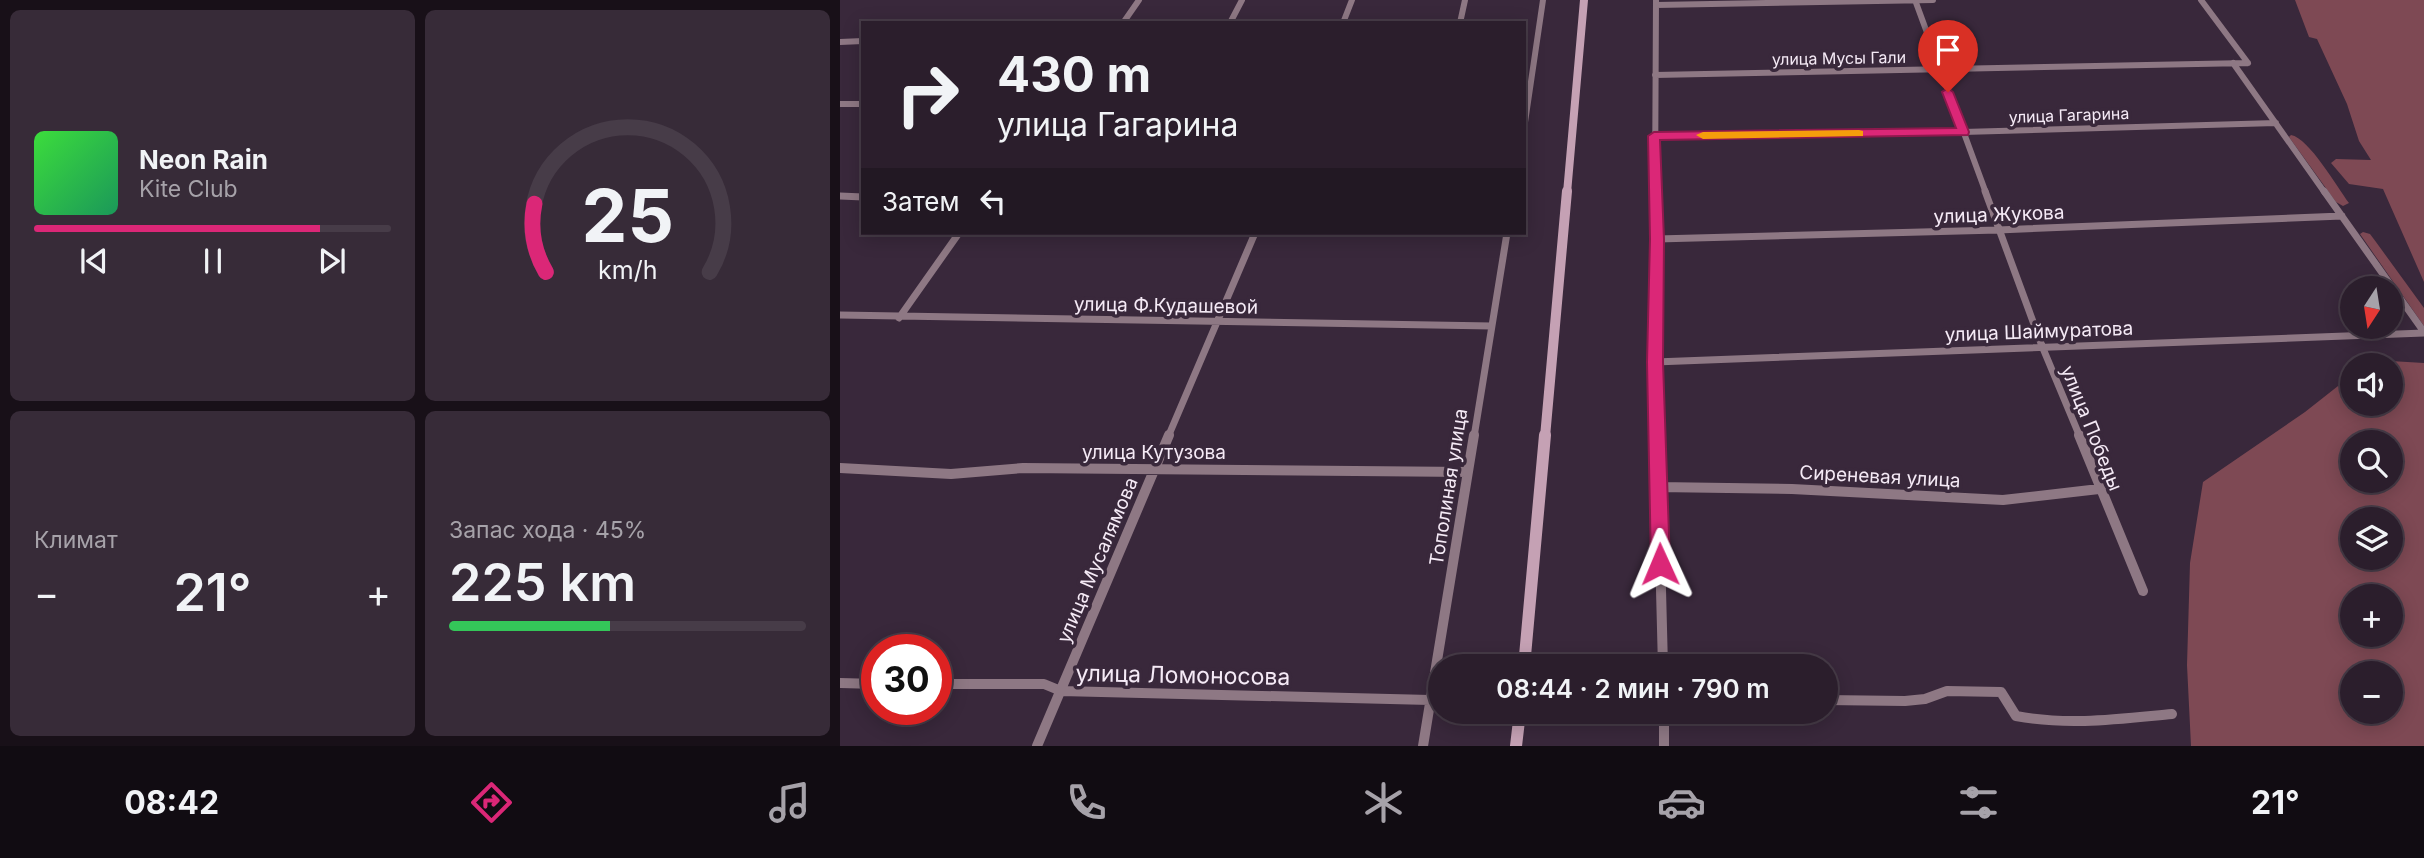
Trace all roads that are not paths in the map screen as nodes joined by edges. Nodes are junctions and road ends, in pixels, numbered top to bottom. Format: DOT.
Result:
graph roads {
  1 [pos="1139,0"];
  2 [pos="1242,0"];
  3 [pos="1352,0"];
  4 [pos="1465,0"];
  5 [pos="1543,0"];
  6 [pos="1584,0"];
  7 [pos="1915,0"];
  8 [pos="1933,0"];
  9 [pos="2201,0"];
  10 [pos="1656,3"];
  11 [pos="1124,21"];
  12 [pos="1231,21"];
  13 [pos="1344,21"];
  14 [pos="1460,21"];
  15 [pos="861,41"];
  16 [pos="840,42"];
  17 [pos="1526,51"];
  18 [pos="1536,51"];
  19 [pos="2233,63"];
  20 [pos="1940,71"];
  21 [pos="1655,75"];
  22 [pos="840,104"];
  23 [pos="861,104"];
  24 [pos="1526,112"];
  25 [pos="2276,123"];
  26 [pos="1963,132"];
  27 [pos="1654,136"];
  28 [pos="840,196"];
  29 [pos="861,197"];
  30 [pos="2342,216"];
  31 [pos="1998,230"];
  32 [pos="958,235"];
  33 [pos="1254,235"];
  34 [pos="1507,235"];
  35 [pos="1657,239"];
  36 [pos="840,315"];
  37 [pos="899,317"];
  38 [pos="1217,323"];
  39 [pos="1492,326"];
  40 [pos="2424,332"];
  41 [pos="2042,346"];
  42 [pos="1655,362"];
  43 [pos="840,468"];
  44 [pos="1154,470"];
  45 [pos="1468,472"];
  46 [pos="1658,487"];
  47 [pos="2099,489"];
  48 [pos="2143,591"];
  49 [pos="1438,654"];
  50 [pos="1525,654"];
  51 [pos="1663,654"];
  52 [pos="840,683"];
  53 [pos="861,684"];
  54 [pos="952,684"];
  55 [pos="1061,691"];
  56 [pos="1428,700"];
  57 [pos="1838,700"];
  58 [pos="1428,713"];
  59 [pos="2172,714"];
  60 [pos="1519,724"];
  61 [pos="1664,724"];
  62 [pos="1037,746"];
  63 [pos="1423,746"];
  64 [pos="1516,746"];
  65 [pos="1664,746"];
  1 -- 11 [label="street"];
  2 -- 12 [label="street"];
  3 -- 13 [label="street"];
  4 -- 14 [label="street"];
  5 -- 18 [label="street"];
  6 -- 50 [label="main road"];
  7 -- 8 [label="street"];
  7 -- 10 [label="street"];
  7 -- 20 [label="street, улица Победы"];
  9 -- 19 [label="street"];
  10 -- 21 [label="street"];
  15 -- 16 [label="street"];
  17 -- 18 [label="street"];
  18 -- 24 [label="street"];
  19 -- 20 [label="street, улица Мусы Гали"];
  19 -- 25 [label="street"];
  20 -- 21 [label="street, улица Мусы Гали"];
  20 -- 26 [label="street, улица Победы"];
  21 -- 27 [label="street"];
  22 -- 23 [label="street"];
  25 -- 26 [label="street, улица Гагарина"];
  25 -- 30 [label="street"];
  26 -- 27 [label="street, улица Гагарина"];
  26 -- 31 [label="street, улица Победы"];
  27 -- 35 [label="street"];
  28 -- 29 [label="street"];
  30 -- 31 [label="street, улица Жукова"];
  30 -- 40 [label="street"];
  31 -- 35 [label="street, улица Жукова"];
  31 -- 41 [label="street, улица Победы"];
  32 -- 37 [label="street"];
  33 -- 38 [label="street, улица Мусалямова"];
  34 -- 39 [label="street, Тополиная улица"];
  35 -- 42 [label="street"];
  36 -- 37 [label="street, улица Ф.Кудашевой"];
  37 -- 38 [label="street, улица Ф.Кудашевой"];
  38 -- 39 [label="street, улица Ф.Кудашевой"];
  38 -- 44 [label="street, улица Мусалямова"];
  39 -- 45 [label="street, Тополиная улица"];
  40 -- 41 [label="street, улица Шаймуратова"];
  41 -- 42 [label="street, улица Шаймуратова"];
  41 -- 47 [label="street, улица Победы"];
  42 -- 46 [label="street"];
  43 -- 44 [label="street, улица Кутузова"];
  44 -- 45 [label="street, улица Кутузова"];
  44 -- 55 [label="street, улица Мусалямова"];
  45 -- 49 [label="street, Тополиная улица"];
  46 -- 47 [label="street, Сиреневая улица"];
  46 -- 51 [label="street"];
  47 -- 48 [label="street, улица Победы"];
  52 -- 53 [label="street"];
  54 -- 55 [label="street, улица Ломоносова"];
  55 -- 56 [label="street, улица Ломоносова"];
  55 -- 62 [label="street, улица Мусалямова"];
  57 -- 59 [label="street"];
  58 -- 63 [label="street, Тополиная улица"];
  60 -- 64 [label="main road"];
  61 -- 65 [label="street"];
}
